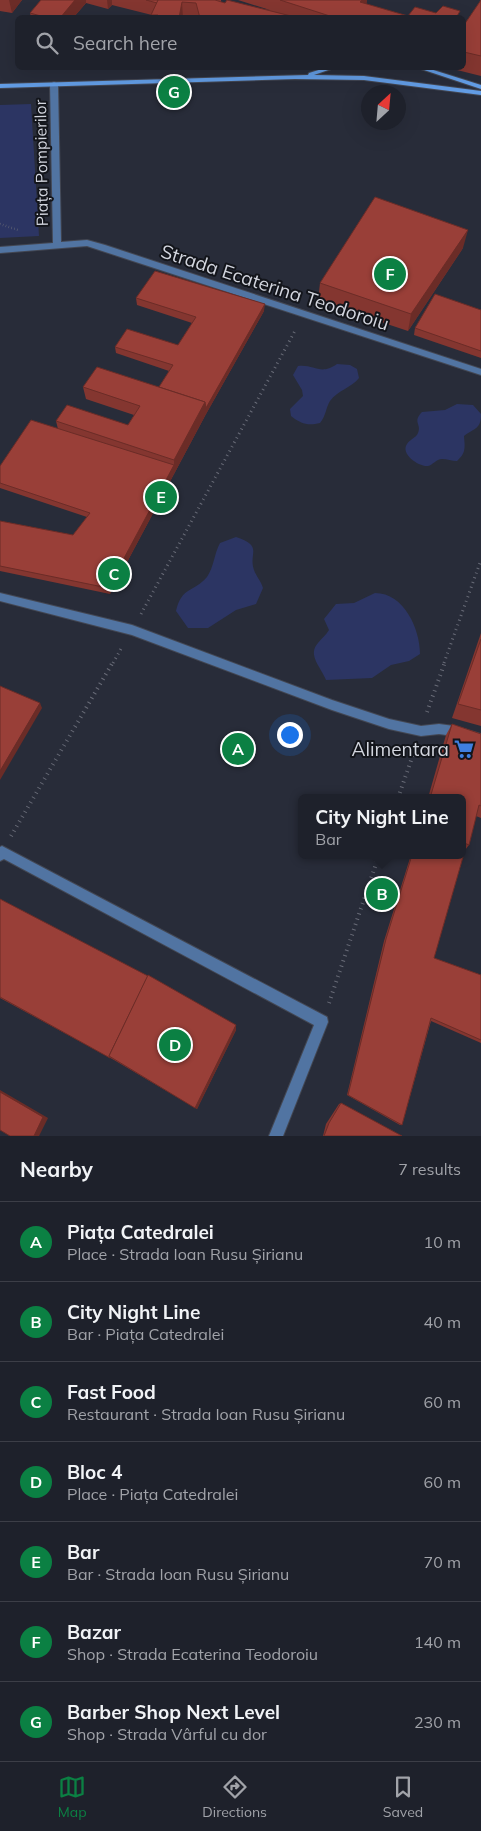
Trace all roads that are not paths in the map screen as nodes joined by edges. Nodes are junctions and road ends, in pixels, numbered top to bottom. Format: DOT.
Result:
graph roads {
  1 [pos="324,70"];
  2 [pos="426,70"];
  3 [pos="295,77"];
  4 [pos="54,84"];
  5 [pos="0,86"];
  6 [pos="481,87"];
  7 [pos="481,93"];
  8 [pos="57,245"];
  9 [pos="0,250"];
  10 [pos="481,372"];
  11 [pos="0,597"];
  12 [pos="481,739"];
  13 [pos="1,854"];
  14 [pos="276,1136"];
  1 -- 3 [label="street"];
  2 -- 6 [label="street"];
  3 -- 4 [label="street"];
  3 -- 7 [label="street"];
  4 -- 5 [label="street"];
  4 -- 8 [label="street, Piața Pompierilor"];
  8 -- 9 [label="street, Piața Pompierilor"];
  8 -- 10 [label="street, Strada Ecaterina Teodoroiu"];
  11 -- 12 [label="street"];
  13 -- 14 [label="street"];
}
